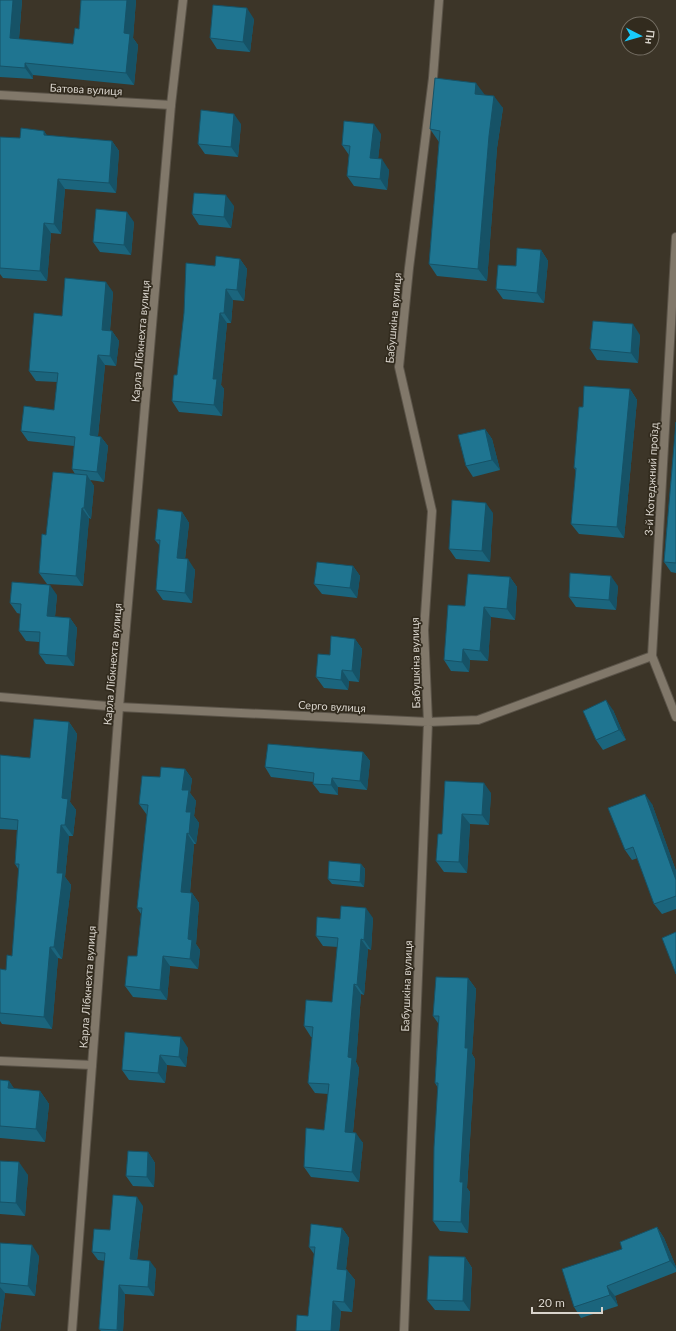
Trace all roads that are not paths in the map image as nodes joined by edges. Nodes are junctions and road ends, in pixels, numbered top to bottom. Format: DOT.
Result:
graph roads {
  1 [pos="183,0"];
  2 [pos="439,0"];
  3 [pos="0,96"];
  4 [pos="171,105"];
  5 [pos="676,237"];
  6 [pos="652,656"];
  7 [pos="0,697"];
  8 [pos="119,707"];
  9 [pos="676,717"];
  10 [pos="428,722"];
  11 [pos="0,1060"];
  12 [pos="92,1065"];
  13 [pos="72,1331"];
  14 [pos="404,1331"];
  1 -- 4 [label="street, Карла Лібкнехта вулиця"];
  2 -- 10 [label="street, Бабушкіна вулиця"];
  3 -- 4 [label="street, Батова вулиця"];
  4 -- 8 [label="street, Карла Лібкнехта вулиця"];
  5 -- 6 [label="street, 3-й Котеджний проїзд"];
  6 -- 9 [label="street, 3-й Котеджний проїзд"];
  6 -- 10 [label="street, Серго вулиця"];
  7 -- 8 [label="street, Серго вулиця"];
  8 -- 10 [label="street, Серго вулиця"];
  8 -- 12 [label="street, Карла Лібкнехта вулиця"];
  10 -- 14 [label="street, Бабушкіна вулиця"];
  11 -- 12 [label="street"];
  12 -- 13 [label="street, Карла Лібкнехта вулиця"];
}
